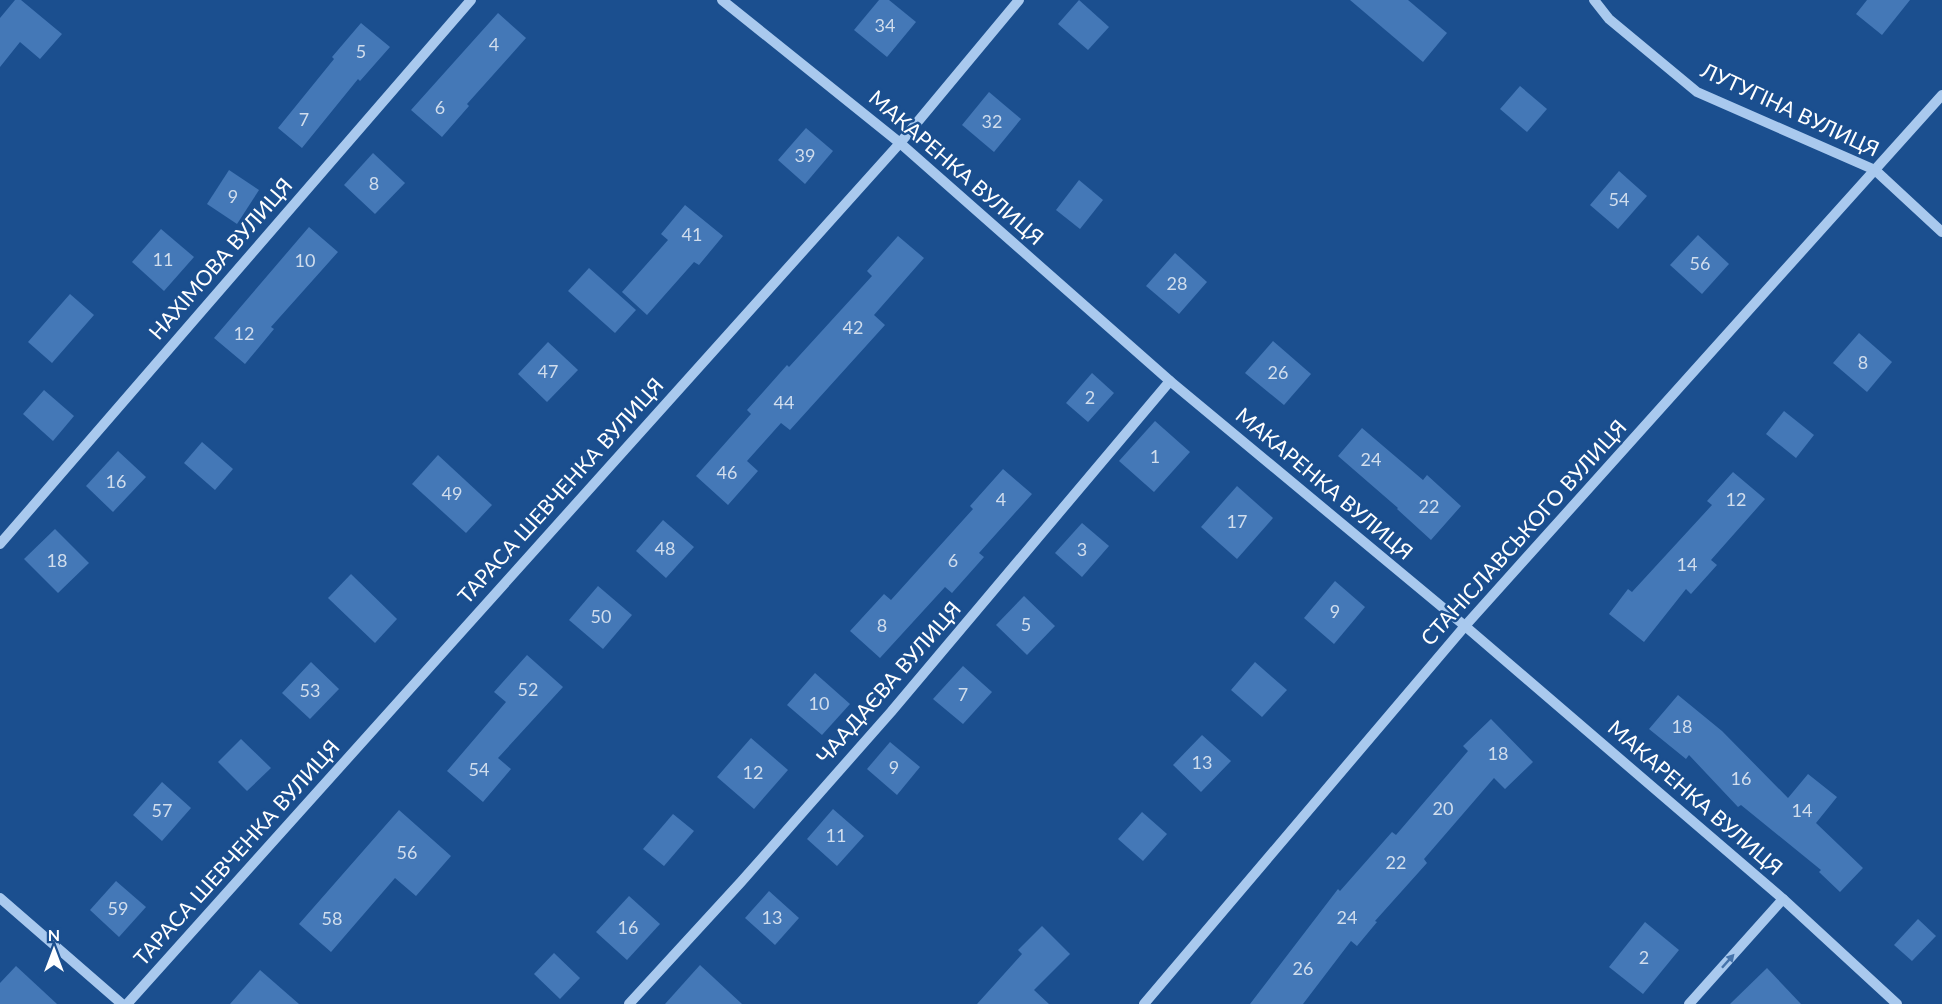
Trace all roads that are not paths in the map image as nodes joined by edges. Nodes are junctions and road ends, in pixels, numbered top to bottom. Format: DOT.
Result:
graph roads {
  1 [pos="471,0"];
  2 [pos="722,0"];
  3 [pos="1019,0"];
  4 [pos="1594,0"];
  5 [pos="1942,95"];
  6 [pos="900,143"];
  7 [pos="1875,170"];
  8 [pos="1942,232"];
  9 [pos="1170,381"];
  10 [pos="0,544"];
  11 [pos="1465,626"];
  12 [pos="0,898"];
  13 [pos="1783,899"];
  14 [pos="122,1004"];
  15 [pos="127,1004"];
  16 [pos="629,1004"];
  17 [pos="1144,1004"];
  18 [pos="1689,1004"];
  19 [pos="1897,1004"];
  1 -- 10 [label="street, НАХІМОВА ВУЛИЦЯ"];
  2 -- 6 [label="street, МАКАРЕНКА ВУЛИЦЯ"];
  3 -- 6 [label="street, ТАРАСА ШЕВЧЕНКА ВУЛИЦЯ"];
  4 -- 7 [label="street, ЛУТУГІНА ВУЛИЦЯ"];
  5 -- 7 [label="street, СТАНІСЛАВСЬКОГО ВУЛИЦЯ"];
  6 -- 9 [label="street, МАКАРЕНКА ВУЛИЦЯ"];
  6 -- 15 [label="street, ТАРАСА ШЕВЧЕНКА ВУЛИЦЯ"];
  7 -- 8 [label="street, ЛУТУГІНА ВУЛИЦЯ"];
  7 -- 11 [label="street, СТАНІСЛАВСЬКОГО ВУЛИЦЯ"];
  9 -- 11 [label="street, МАКАРЕНКА ВУЛИЦЯ"];
  9 -- 16 [label="street, ЧААДАЄВА ВУЛИЦЯ"];
  11 -- 13 [label="street, МАКАРЕНКА ВУЛИЦЯ"];
  11 -- 17 [label="street, СТАНІСЛАВСЬКОГО ВУЛИЦЯ"];
  12 -- 14 [label="street"];
  18 -- 13 [label="street, one-way"];
  13 -- 19 [label="street, МАКАРЕНКА ВУЛИЦЯ"];
}
